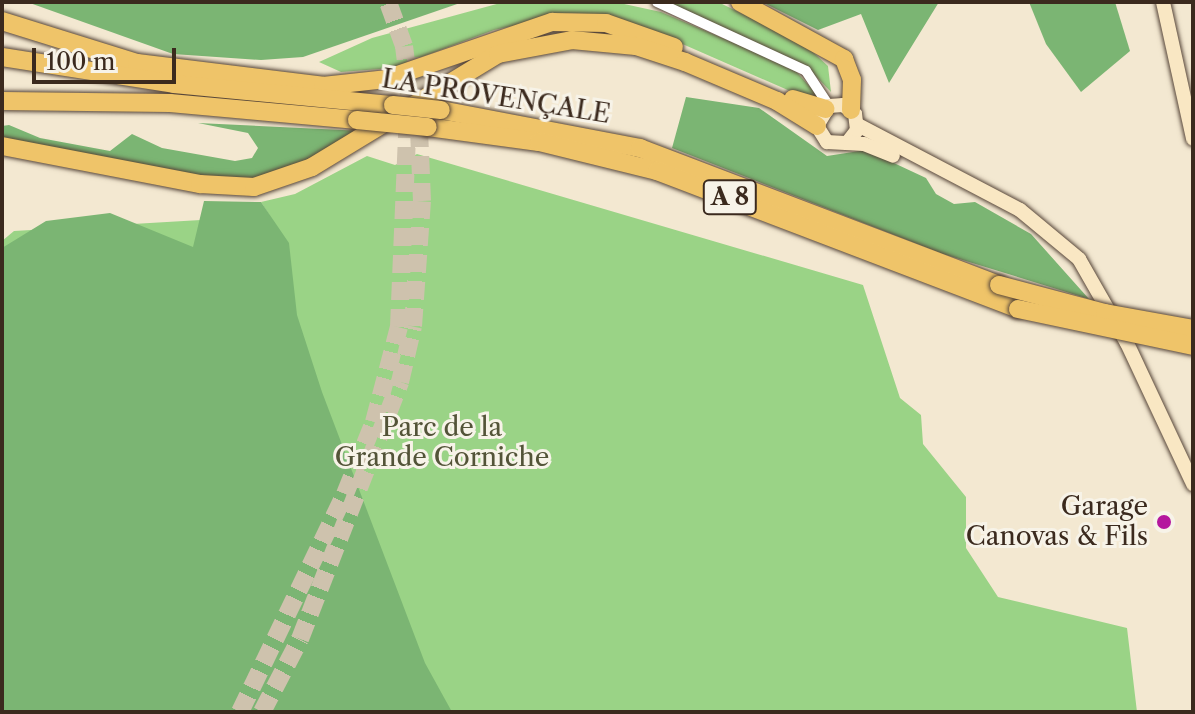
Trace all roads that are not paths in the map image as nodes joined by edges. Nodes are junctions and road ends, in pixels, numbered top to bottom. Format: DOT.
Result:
graph roads {
  1 [pos="657,2"];
  2 [pos="740,2"];
  3 [pos="1163,2"];
  4 [pos="2,21"];
  5 [pos="2,57"];
  6 [pos="2,101"];
  7 [pos="836,113"];
  8 [pos="1193,139"];
  9 [pos="847,143"];
  10 [pos="2,146"];
  11 [pos="1100,295"];
  12 [pos="1193,329"];
  13 [pos="1193,346"];
  14 [pos="1193,484"];
  1 -- 7 [label="street"];
  2 -- 7 [label="highway"];
  3 -- 8 [label="main road"];
  4 -- 7 [label="highway"];
  5 -- 12 [label="highway, LA PROVENÇALE / A 8, bridge"];
  6 -- 13 [label="highway, LA PROVENÇALE / A 8, bridge"];
  7 -- 9 [label="main road"];
  7 -- 9 [label="main road"];
  7 -- 10 [label="highway"];
  7 -- 11 [label="main road"];
  9 -- 11 [label="main road"];
  11 -- 14 [label="main road"];
}
